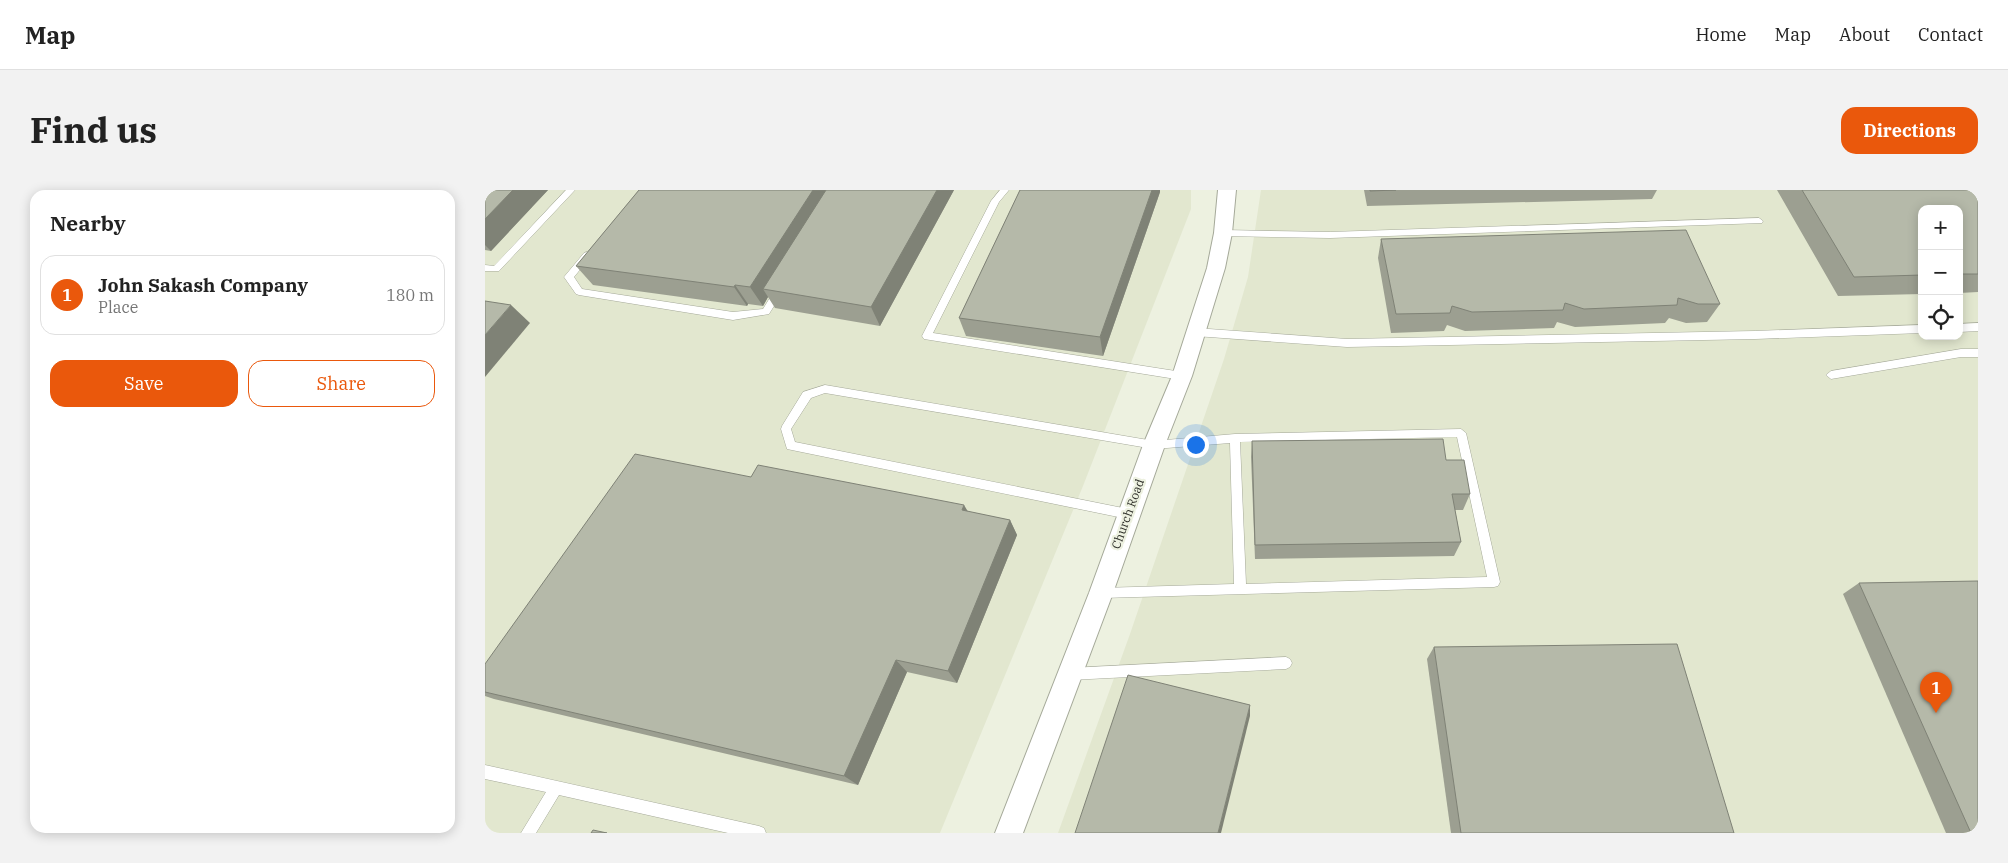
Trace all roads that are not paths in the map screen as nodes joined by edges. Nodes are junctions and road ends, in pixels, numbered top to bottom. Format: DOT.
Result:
graph roads {
  1 [pos="571,190"];
  2 [pos="994,190"];
  3 [pos="1005,190"];
  4 [pos="1227,190"];
  5 [pos="995,201"];
  6 [pos="1759,221"];
  7 [pos="1223,233"];
  8 [pos="593,248"];
  9 [pos="485,268"];
  10 [pos="786,279"];
  11 [pos="1978,327"];
  12 [pos="1963,328"];
  13 [pos="1918,329"];
  14 [pos="1195,332"];
  15 [pos="1978,353"];
  16 [pos="1831,375"];
  17 [pos="1182,376"];
  18 [pos="1235,438"];
  19 [pos="1154,445"];
  20 [pos="1128,514"];
  21 [pos="1241,590"];
  22 [pos="1101,593"];
  23 [pos="1286,663"];
  24 [pos="1070,674"];
  25 [pos="485,772"];
  26 [pos="556,788"];
  27 [pos="528,833"];
  28 [pos="759,833"];
  29 [pos="1009,833"];
  1 -- 9 [label="lane"];
  2 -- 5 [label="lane"];
  3 -- 5 [label="lane"];
  4 -- 7 [label="street, Church Road"];
  5 -- 17 [label="lane"];
  6 -- 7 [label="lane"];
  7 -- 14 [label="street, Church Road"];
  8 -- 10 [label="lane"];
  11 -- 12 [label="lane"];
  13 -- 14 [label="lane"];
  14 -- 17 [label="street, Church Road"];
  15 -- 16 [label="lane"];
  17 -- 19 [label="street, Church Road"];
  18 -- 19 [label="lane"];
  18 -- 21 [label="lane"];
  18 -- 21 [label="lane"];
  19 -- 20 [label="street, Church Road"];
  19 -- 20 [label="lane"];
  20 -- 22 [label="street, Church Road"];
  21 -- 22 [label="lane"];
  22 -- 24 [label="street, Church Road"];
  23 -- 24 [label="lane"];
  24 -- 29 [label="street, Church Road"];
  25 -- 26 [label="lane"];
  26 -- 27 [label="lane"];
  26 -- 28 [label="lane"];
}
